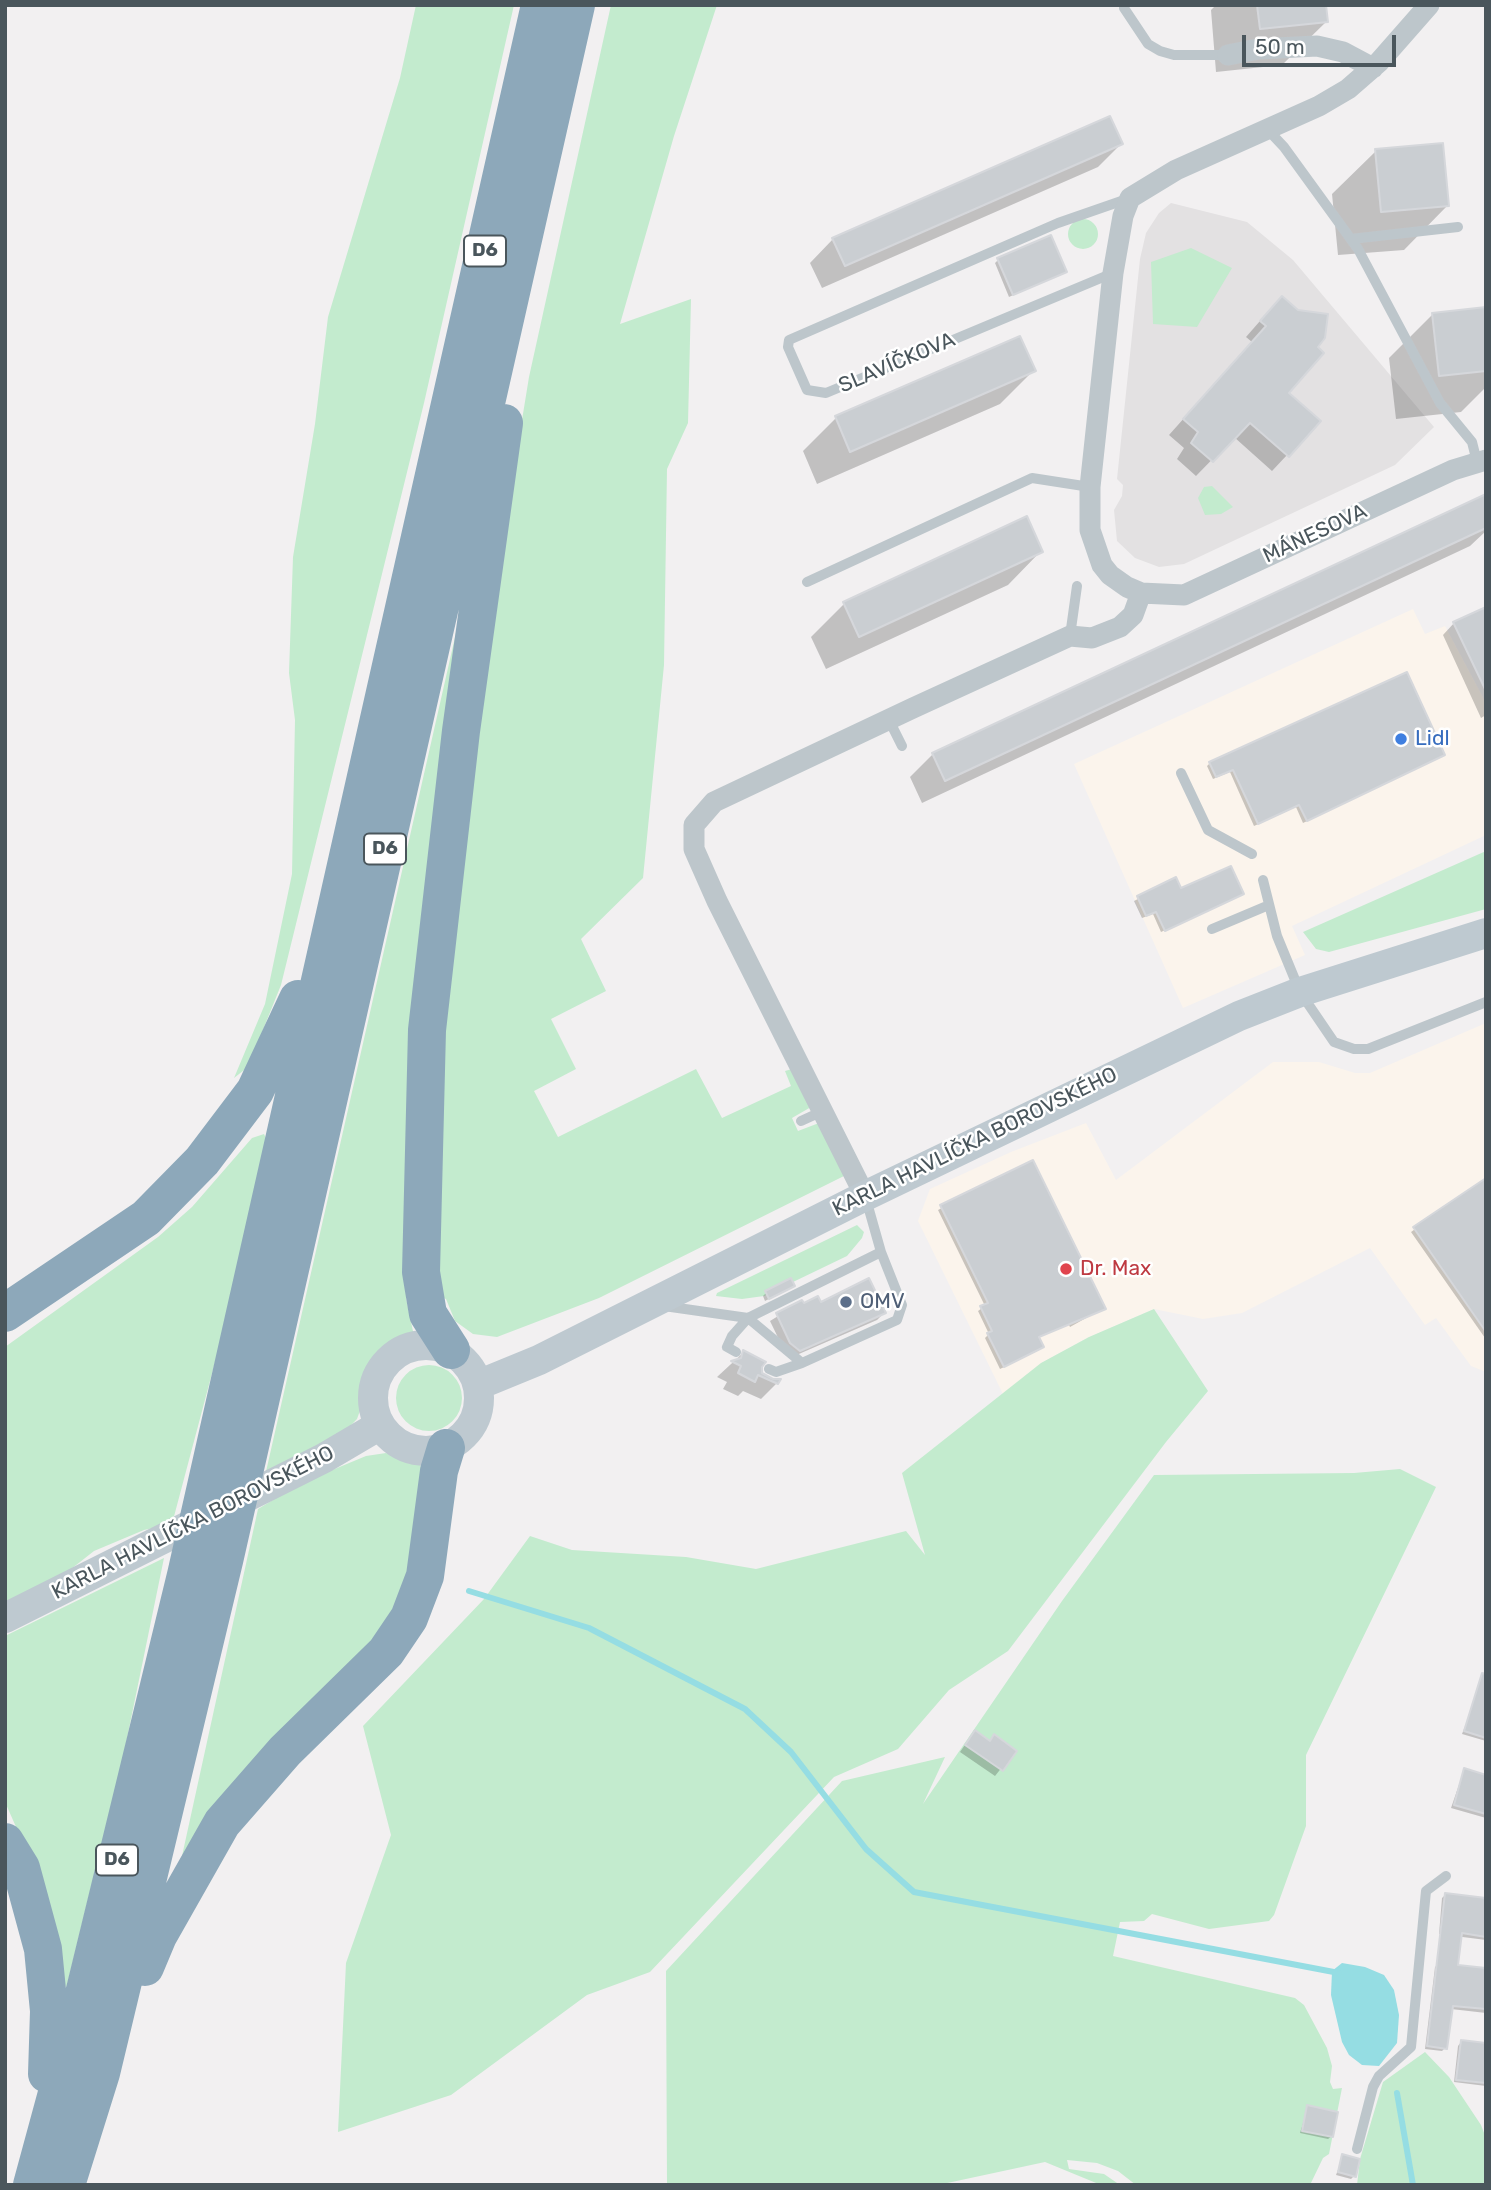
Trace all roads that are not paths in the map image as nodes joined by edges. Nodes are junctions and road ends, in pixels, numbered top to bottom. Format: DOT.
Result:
graph roads {
  1 [pos="540,5"];
  2 [pos="576,5"];
  3 [pos="1429,5"];
  4 [pos="1124,9"];
  5 [pos="1228,55"];
  6 [pos="1373,68"];
  7 [pos="1268,130"];
  8 [pos="1130,198"];
  9 [pos="1458,227"];
  10 [pos="1351,239"];
  11 [pos="522,247"];
  12 [pos="1113,273"];
  13 [pos="1481,461"];
  14 [pos="1090,487"];
  15 [pos="807,582"];
  16 [pos="1077,586"];
  17 [pos="1141,593"];
  18 [pos="1070,636"];
  19 [pos="889,720"];
  20 [pos="902,746"];
  21 [pos="1181,773"];
  22 [pos="1252,854"];
  23 [pos="1263,880"];
  24 [pos="1269,905"];
  25 [pos="1212,929"];
  26 [pos="1486,933"];
  27 [pos="328,937"];
  28 [pos="1300,992"];
  29 [pos="1486,1002"];
  30 [pos="823,1111"];
  31 [pos="801,1121"];
  32 [pos="865,1196"];
  33 [pos="881,1252"];
  34 [pos="648,1303"];
  35 [pos="5,1313"];
  36 [pos="748,1318"];
  37 [pos="451,1350"];
  38 [pos="736,1352"];
  39 [pos="802,1363"];
  40 [pos="769,1369"];
  41 [pos="478,1385"];
  42 [pos="380,1425"];
  43 [pos="446,1448"];
  44 [pos="5,1618"];
  45 [pos="5,1842"];
  46 [pos="1446,1876"];
  47 [pos="101,2073"];
  48 [pos="44,2144"];
  49 [pos="1357,2149"];
  50 [pos="32,2185"];
  51 [pos="66,2185"];
  1 -- 27 [label="highway, D6"];
  2 -- 11 [label="highway, D6"];
  3 -- 6 [label="street, SLAVÍČKOVA"];
  4 -- 5 [label="lane"];
  5 -- 6 [label="street"];
  6 -- 7 [label="street, SLAVÍČKOVA"];
  7 -- 8 [label="street, SLAVÍČKOVA"];
  7 -- 10 [label="lane"];
  8 -- 12 [label="street"];
  8 -- 12 [label="lane, SLAVÍČKOVA"];
  9 -- 10 [label="lane"];
  10 -- 13 [label="lane"];
  11 -- 37 [label="highway"];
  11 -- 47 [label="highway, D6"];
  12 -- 14 [label="street, MÁNESOVA"];
  13 -- 17 [label="street, MÁNESOVA"];
  14 -- 15 [label="lane"];
  14 -- 17 [label="street, MÁNESOVA"];
  16 -- 18 [label="lane"];
  17 -- 18 [label="street"];
  18 -- 19 [label="street"];
  19 -- 20 [label="lane"];
  19 -- 30 [label="street"];
  21 -- 22 [label="lane"];
  23 -- 24 [label="lane"];
  24 -- 25 [label="lane"];
  24 -- 28 [label="lane"];
  26 -- 28 [label="street, KARLA HAVLÍČKA BOROVSKÉHO"];
  27 -- 35 [label="highway"];
  27 -- 48 [label="highway, D6"];
  28 -- 29 [label="lane"];
  28 -- 32 [label="street, KARLA HAVLÍČKA BOROVSKÉHO"];
  30 -- 31 [label="lane"];
  30 -- 32 [label="street"];
  32 -- 33 [label="lane"];
  32 -- 34 [label="street, KARLA HAVLÍČKA BOROVSKÉHO"];
  33 -- 36 [label="lane"];
  33 -- 39 [label="lane"];
  34 -- 36 [label="lane"];
  34 -- 41 [label="street, KARLA HAVLÍČKA BOROVSKÉHO"];
  36 -- 38 [label="lane"];
  36 -- 39 [label="lane"];
  37 -- 41 [label="street"];
  37 -- 42 [label="street"];
  39 -- 40 [label="lane"];
  41 -- 43 [label="street"];
  42 -- 43 [label="street"];
  42 -- 44 [label="street, KARLA HAVLÍČKA BOROVSKÉHO"];
  43 -- 47 [label="highway"];
  45 -- 48 [label="highway"];
  46 -- 49 [label="lane"];
  47 -- 51 [label="highway, D6"];
  48 -- 50 [label="highway, D6"];
}
